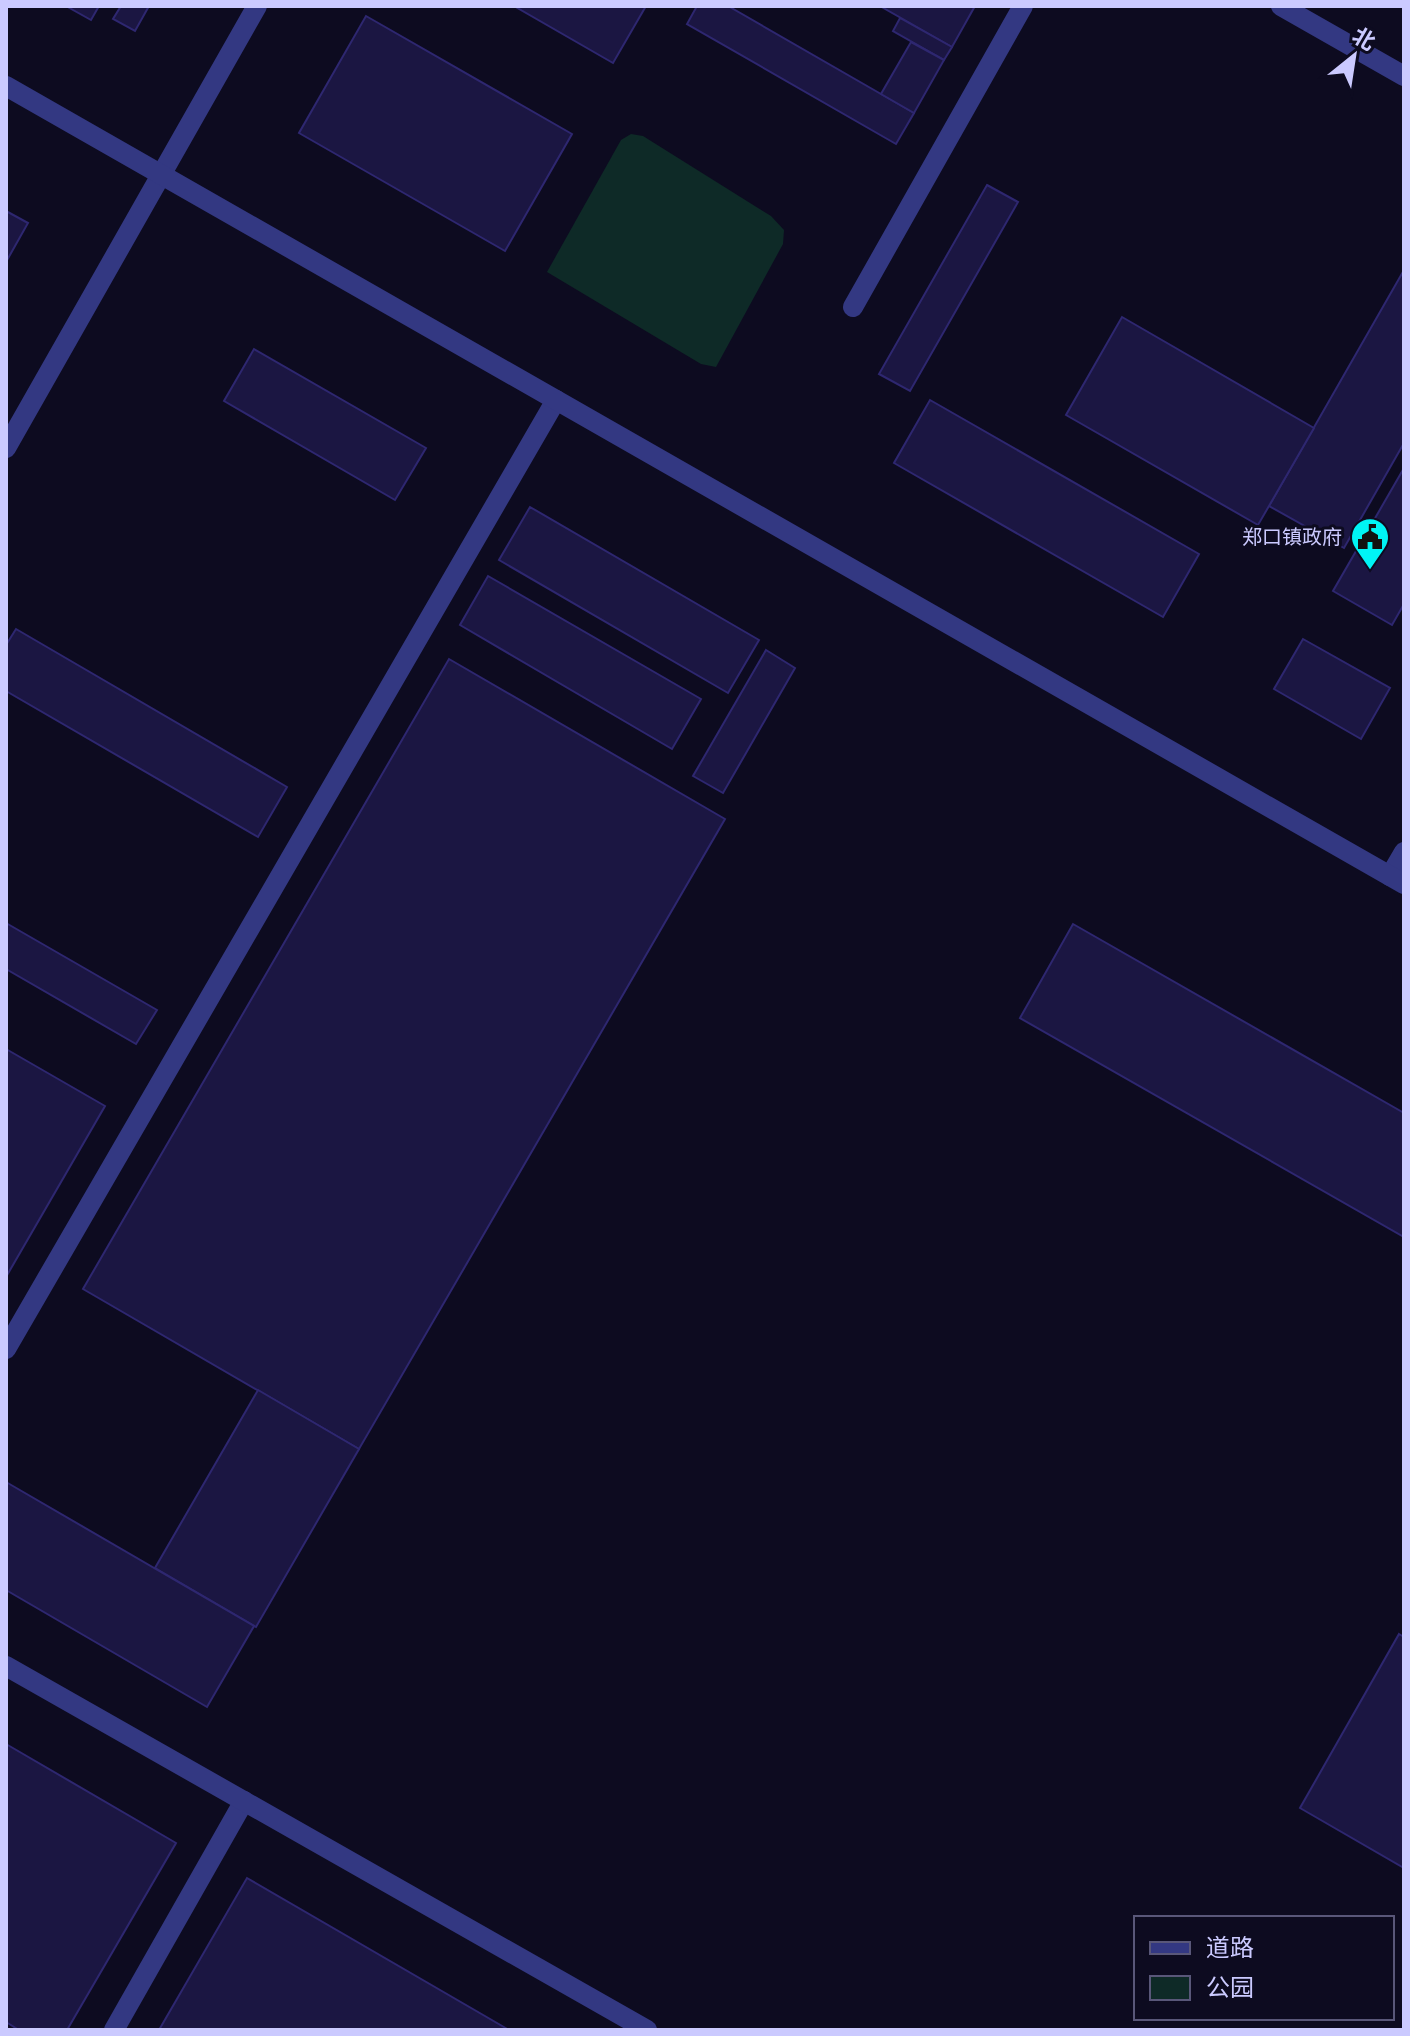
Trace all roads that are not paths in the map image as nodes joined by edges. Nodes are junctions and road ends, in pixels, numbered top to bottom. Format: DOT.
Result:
graph roads {
  1 [pos="257,6"];
  2 [pos="1023,6"];
  3 [pos="1281,6"];
  4 [pos="1404,76"];
  5 [pos="6,86"];
  6 [pos="161,175"];
  7 [pos="853,307"];
  8 [pos="556,400"];
  9 [pos="6,448"];
  10 [pos="1404,852"];
  11 [pos="1397,880"];
  12 [pos="6,1349"];
  13 [pos="6,1666"];
  14 [pos="244,1801"];
  15 [pos="114,2030"];
  16 [pos="647,2030"];
  1 -- 6 [label="street"];
  2 -- 7 [label="street"];
  3 -- 4 [label="street"];
  5 -- 6 [label="street"];
  6 -- 8 [label="street"];
  6 -- 9 [label="street"];
  8 -- 11 [label="street"];
  8 -- 12 [label="street"];
  10 -- 11 [label="street"];
  13 -- 14 [label="street"];
  14 -- 15 [label="street"];
  14 -- 16 [label="street"];
}
